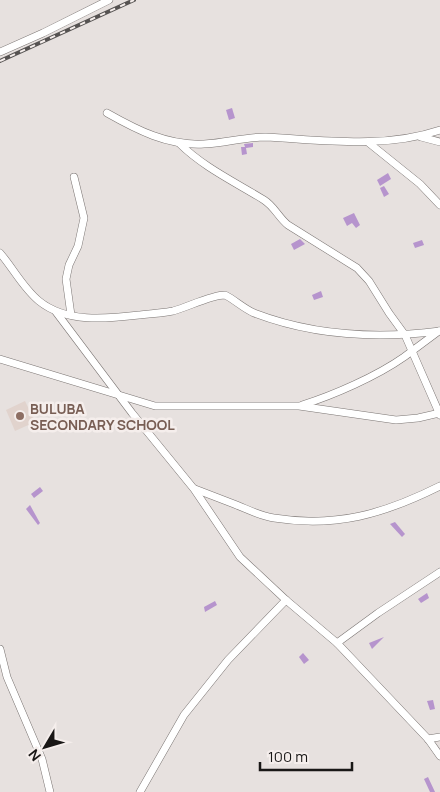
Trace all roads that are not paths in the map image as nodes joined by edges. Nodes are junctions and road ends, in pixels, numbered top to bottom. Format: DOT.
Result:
graph roads {
  1 [pos="109,0"];
  2 [pos="0,52"];
  3 [pos="107,112"];
  4 [pos="440,130"];
  5 [pos="420,137"];
  6 [pos="440,142"];
  7 [pos="179,143"];
  8 [pos="369,143"];
  9 [pos="74,177"];
  10 [pos="440,205"];
  11 [pos="0,253"];
  12 [pos="56,312"];
  13 [pos="71,314"];
  14 [pos="440,331"];
  15 [pos="404,335"];
  16 [pos="411,351"];
  17 [pos="0,359"];
  18 [pos="118,395"];
  19 [pos="299,406"];
  20 [pos="440,414"];
  21 [pos="440,486"];
  22 [pos="194,489"];
  23 [pos="440,572"];
  24 [pos="286,600"];
  25 [pos="337,643"];
  26 [pos="0,649"];
  27 [pos="440,737"];
  28 [pos="428,739"];
  29 [pos="440,756"];
  30 [pos="50,792"];
  31 [pos="140,792"];
  1 -- 2 [label="street"];
  3 -- 7 [label="street"];
  4 -- 5 [label="street"];
  5 -- 6 [label="street"];
  5 -- 8 [label="street"];
  7 -- 8 [label="street"];
  7 -- 15 [label="street"];
  8 -- 10 [label="street"];
  9 -- 13 [label="street"];
  11 -- 12 [label="street"];
  12 -- 13 [label="street"];
  12 -- 18 [label="street"];
  13 -- 15 [label="street"];
  14 -- 15 [label="street"];
  14 -- 16 [label="street"];
  15 -- 16 [label="street"];
  16 -- 19 [label="street"];
  16 -- 20 [label="street"];
  17 -- 18 [label="street"];
  18 -- 19 [label="street"];
  18 -- 22 [label="street"];
  19 -- 20 [label="street"];
  21 -- 22 [label="street"];
  22 -- 24 [label="street"];
  23 -- 25 [label="street"];
  24 -- 25 [label="street"];
  24 -- 31 [label="street"];
  25 -- 28 [label="street"];
  26 -- 30 [label="street"];
  27 -- 28 [label="street"];
  28 -- 29 [label="street"];
}
